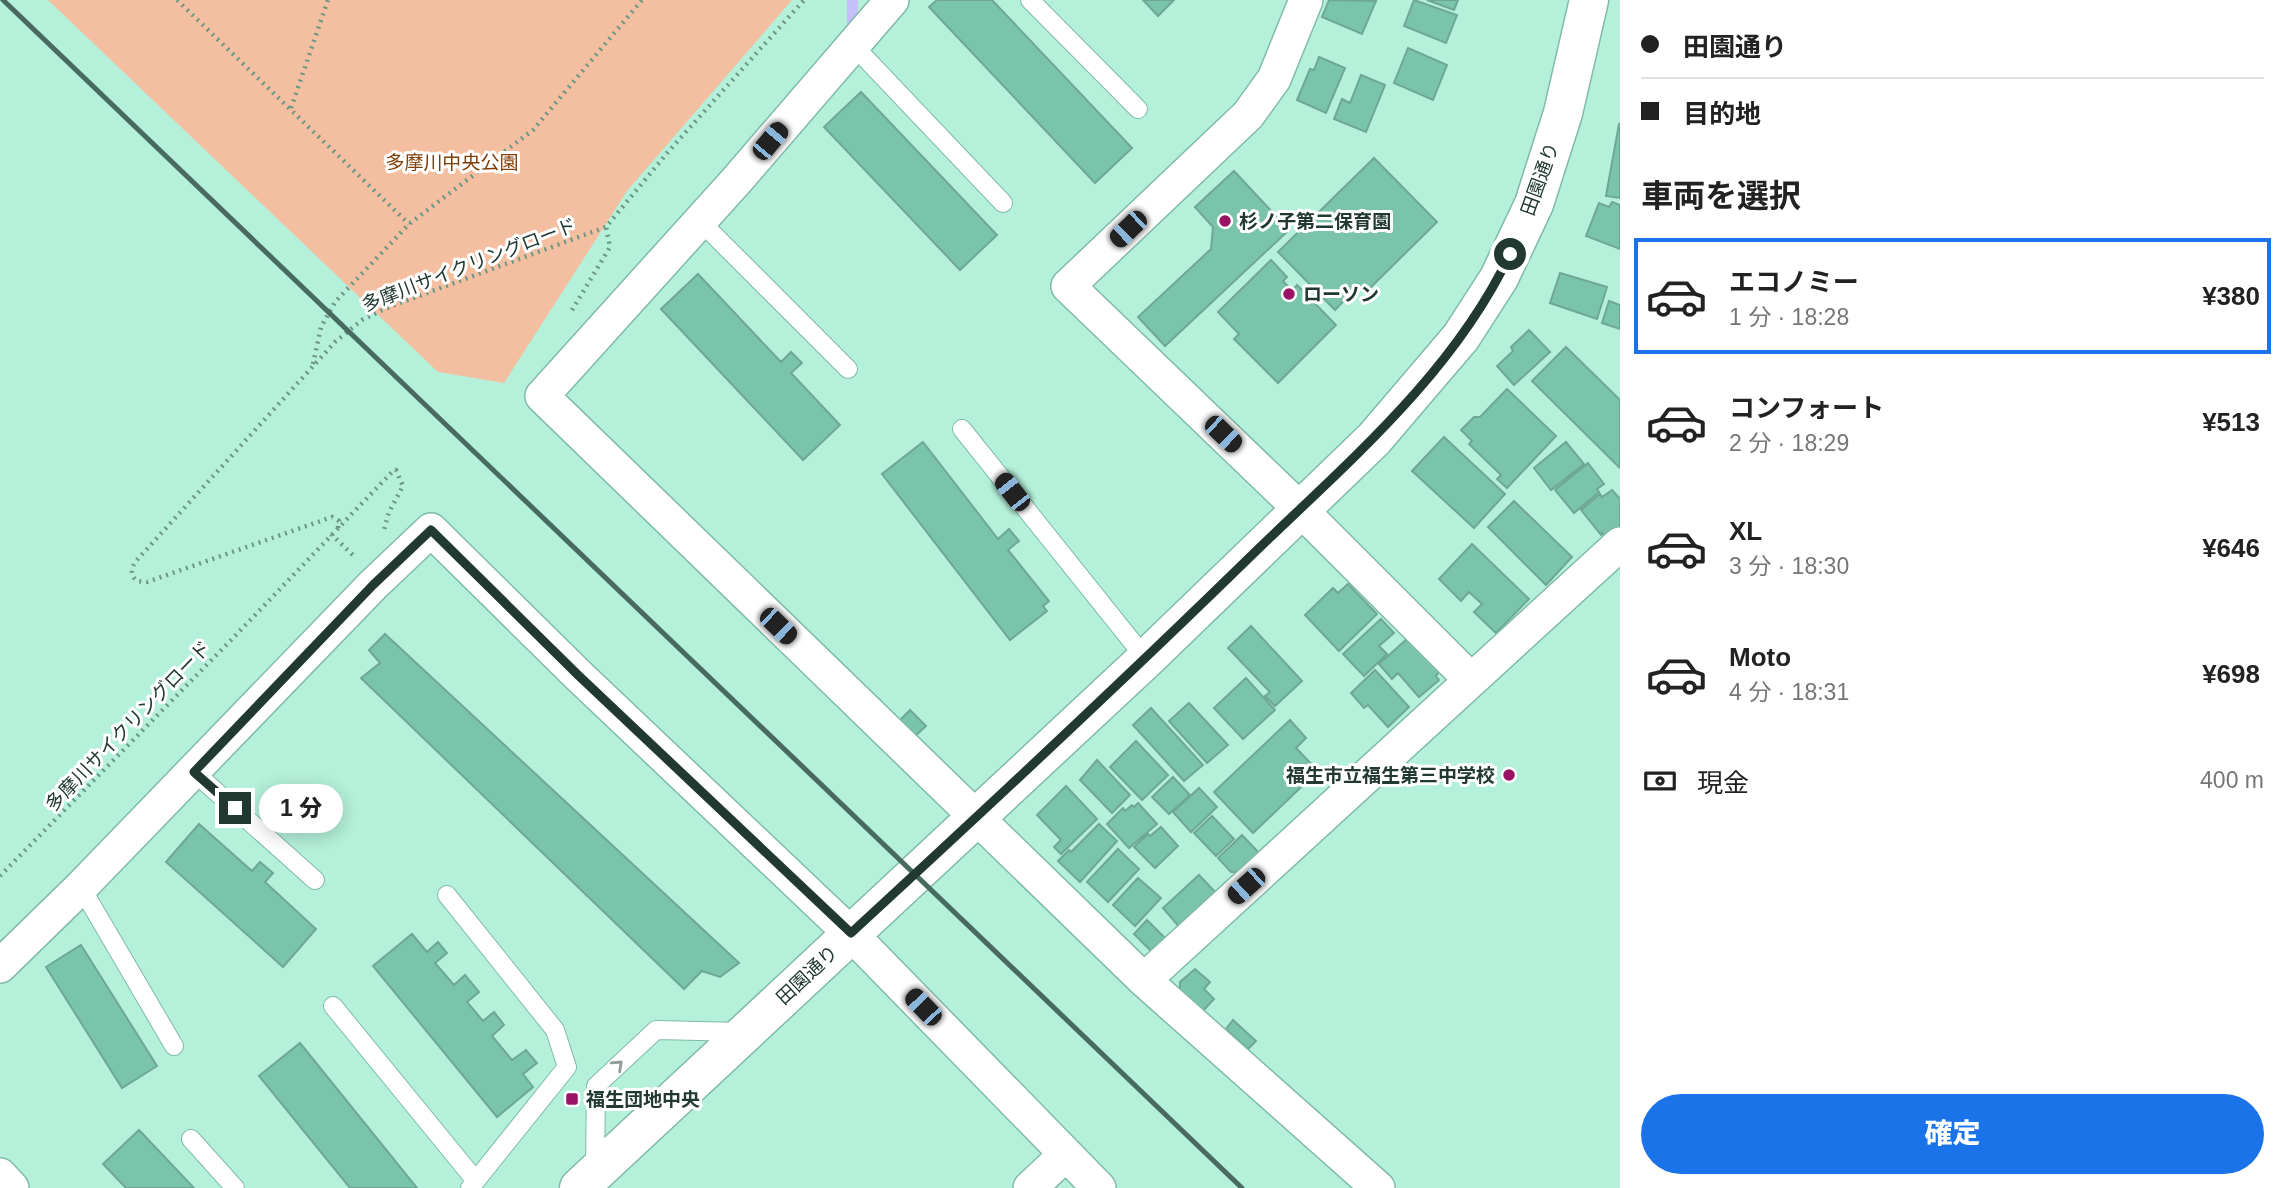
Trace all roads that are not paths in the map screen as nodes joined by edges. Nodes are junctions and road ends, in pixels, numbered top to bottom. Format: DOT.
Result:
graph roads {
  1 [pos="892,0"];
  2 [pos="1030,0"];
  3 [pos="1306,0"];
  4 [pos="1589,0"];
  5 [pos="852,44"];
  6 [pos="1138,109"];
  7 [pos="1003,203"];
  8 [pos="700,220"];
  9 [pos="848,369"];
  10 [pos="962,429"];
  11 [pos="1300,509"];
  12 [pos="1620,544"];
  13 [pos="1146,659"];
  14 [pos="1471,680"];
  15 [pos="194,772"];
  16 [pos="976,817"];
  17 [pos="315,880"];
  18 [pos="81,887"];
  19 [pos="447,895"];
  20 [pos="851,933"];
  21 [pos="0,966"];
  22 [pos="1144,980"];
  23 [pos="333,1006"];
  24 [pos="745,1032"];
  25 [pos="174,1046"];
  26 [pos="191,1139"];
  27 [pos="1066,1154"];
  28 [pos="0,1175"];
  29 [pos="587,1180"];
  30 [pos="473,1184"];
  31 [pos="12,1188"];
  32 [pos="235,1188"];
  33 [pos="1030,1188"];
  34 [pos="1099,1188"];
  35 [pos="1378,1188"];
  1 -- 5 [label="street"];
  2 -- 6 [label="lane"];
  3 -- 11 [label="street"];
  4 -- 11 [label="street, 田園通り"];
  5 -- 7 [label="lane"];
  5 -- 8 [label="street"];
  8 -- 9 [label="lane"];
  8 -- 16 [label="street"];
  10 -- 13 [label="lane"];
  11 -- 13 [label="street, 田園通り"];
  11 -- 14 [label="street"];
  12 -- 14 [label="street"];
  13 -- 16 [label="street, 田園通り"];
  14 -- 22 [label="street"];
  15 -- 17 [label="lane"];
  15 -- 18 [label="street"];
  15 -- 20 [label="street"];
  16 -- 20 [label="street, 田園通り"];
  16 -- 22 [label="street"];
  18 -- 21 [label="street"];
  18 -- 25 [label="lane"];
  19 -- 30 [label="lane"];
  20 -- 24 [label="street, 田園通り"];
  20 -- 27 [label="street"];
  22 -- 35 [label="street"];
  23 -- 30 [label="lane"];
  24 -- 29 [label="street, 田園通り"];
  29 -- 24 [label="lane, one-way"];
  26 -- 32 [label="lane"];
  27 -- 33 [label="street"];
  27 -- 34 [label="street"];
  28 -- 31 [label="street"];
}
